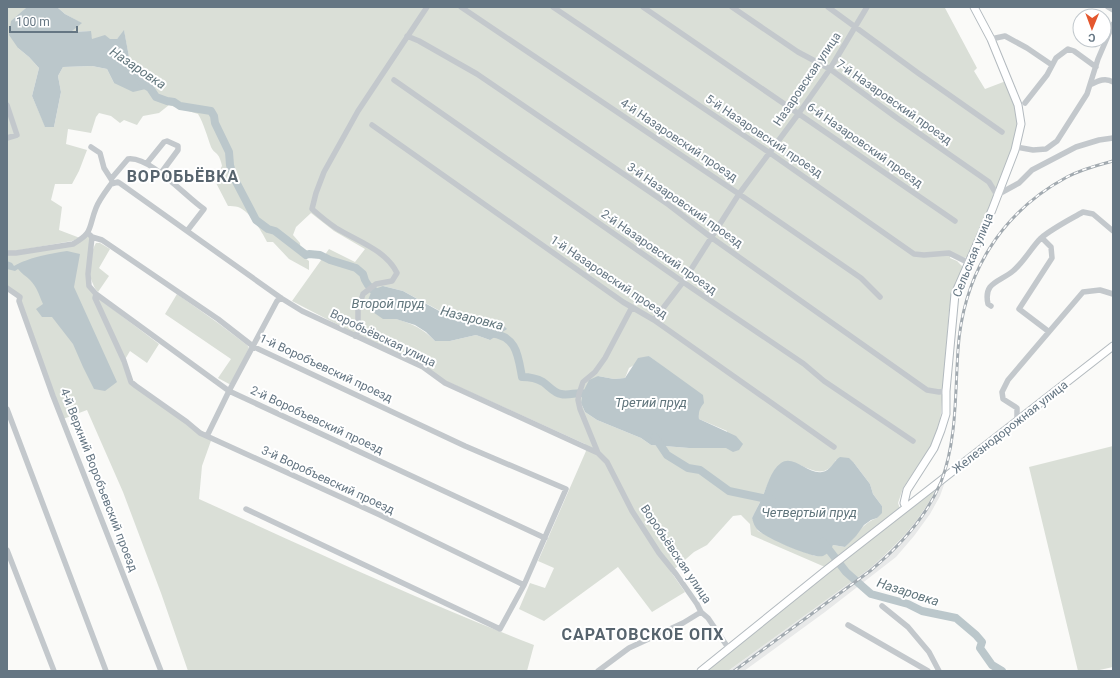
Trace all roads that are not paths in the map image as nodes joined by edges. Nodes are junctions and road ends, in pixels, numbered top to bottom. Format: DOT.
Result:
graph roads {
  1 [pos="427,7"];
  2 [pos="461,7"];
  3 [pos="553,7"];
  4 [pos="643,7"];
  5 [pos="732,7"];
  6 [pos="828,7"];
  7 [pos="867,7"];
  8 [pos="974,7"];
  9 [pos="1108,7"];
  10 [pos="1113,10"];
  11 [pos="856,27"];
  12 [pos="407,36"];
  13 [pos="991,38"];
  14 [pos="1103,48"];
  15 [pos="1052,65"];
  16 [pos="1096,67"];
  17 [pos="830,69"];
  18 [pos="394,80"];
  19 [pos="1113,82"];
  20 [pos="1090,85"];
  21 [pos="1026,103"];
  22 [pos="7,104"];
  23 [pos="799,113"];
  24 [pos="372,125"];
  25 [pos="1002,132"];
  26 [pos="7,138"];
  27 [pos="1113,138"];
  28 [pos="91,147"];
  29 [pos="1016,147"];
  30 [pos="770,153"];
  31 [pos="147,163"];
  32 [pos="161,174"];
  33 [pos="112,181"];
  34 [pos="739,194"];
  35 [pos="997,195"];
  36 [pos="954,221"];
  37 [pos="187,231"];
  38 [pos="1113,231"];
  39 [pos="90,235"];
  40 [pos="712,238"];
  41 [pos="1042,238"];
  42 [pos="7,253"];
  43 [pos="968,263"];
  44 [pos="683,282"];
  45 [pos="7,288"];
  46 [pos="96,294"];
  47 [pos="1113,294"];
  48 [pos="880,297"];
  49 [pos="281,298"];
  50 [pos="991,306"];
  51 [pos="632,307"];
  52 [pos="654,320"];
  53 [pos="1048,331"];
  54 [pos="355,336"];
  55 [pos="1113,346"];
  56 [pos="254,347"];
  57 [pos="229,391"];
  58 [pos="946,392"];
  59 [pos="7,409"];
  60 [pos="1018,421"];
  61 [pos="207,436"];
  62 [pos="913,441"];
  63 [pos="834,447"];
  64 [pos="598,453"];
  65 [pos="906,507"];
  66 [pos="246,509"];
  67 [pos="544,538"];
  68 [pos="7,550"];
  69 [pos="524,585"];
  70 [pos="882,606"];
  71 [pos="701,612"];
  72 [pos="848,625"];
  73 [pos="729,649"];
  74 [pos="54,671"];
  75 [pos="106,671"];
  76 [pos="161,671"];
  77 [pos="598,671"];
  78 [pos="702,671"];
  79 [pos="928,671"];
  80 [pos="939,671"];
  1 -- 12 [label="street"];
  2 -- 34 [label="street, 4-й Назаровский проезд"];
  3 -- 30 [label="street, 5-й Назаровский проезд"];
  4 -- 23 [label="street, 6-й Назаровский проезд"];
  5 -- 17 [label="street, 7-й Назаровский проезд"];
  6 -- 11 [label="street"];
  7 -- 11 [label="street, Назаровская улица"];
  8 -- 13 [label="street, Сельская улица"];
  9 -- 10 [label="street"];
  11 -- 17 [label="street, Назаровская улица"];
  11 -- 25 [label="street"];
  12 -- 40 [label="street, 3-й Назаровский проезд"];
  12 -- 54 [label="street"];
  13 -- 15 [label="street"];
  13 -- 29 [label="street, Сельская улица"];
  14 -- 16 [label="street"];
  15 -- 16 [label="street"];
  15 -- 21 [label="street"];
  16 -- 20 [label="street"];
  17 -- 23 [label="street, Назаровская улица"];
  17 -- 35 [label="street, 7-й Назаровский проезд"];
  18 -- 44 [label="street, 2-й Назаровский проезд"];
  19 -- 20 [label="street"];
  20 -- 29 [label="street"];
  22 -- 26 [label="street"];
  23 -- 30 [label="street, Назаровская улица"];
  23 -- 36 [label="street, 6-й Назаровский проезд"];
  24 -- 51 [label="street, 1-й Назаровский проезд"];
  27 -- 35 [label="street"];
  28 -- 33 [label="street"];
  29 -- 35 [label="street, Сельская улица"];
  30 -- 34 [label="street, Назаровская улица"];
  30 -- 43 [label="street, 5-й Назаровский проезд"];
  31 -- 32 [label="street"];
  31 -- 32 [label="street"];
  31 -- 33 [label="street"];
  32 -- 37 [label="street"];
  33 -- 37 [label="street, Воробьёвская улица"];
  33 -- 39 [label="street"];
  34 -- 40 [label="street, Назаровская улица"];
  34 -- 48 [label="street, 4-й Назаровский проезд"];
  35 -- 43 [label="street, Сельская улица"];
  37 -- 49 [label="street, Воробьёвская улица"];
  38 -- 41 [label="street"];
  39 -- 42 [label="street"];
  39 -- 46 [label="street"];
  39 -- 56 [label="street, 1-й Воробъевский проезд"];
  40 -- 44 [label="street, Назаровская улица"];
  40 -- 58 [label="street, 3-й Назаровский проезд"];
  41 -- 50 [label="street"];
  41 -- 53 [label="street"];
  43 -- 58 [label="street, Сельская улица"];
  44 -- 52 [label="street, Назаровская улица"];
  44 -- 62 [label="street, 2-й Назаровский проезд"];
  45 -- 76 [label="street, 4-й Верхний Воробъевский проезд"];
  46 -- 57 [label="street, 2-й Воробъевский проезд"];
  46 -- 61 [label="street, 3-й Воробъевский проезд"];
  47 -- 53 [label="street"];
  49 -- 54 [label="street, Воробьёвская улица"];
  49 -- 56 [label="street"];
  51 -- 52 [label="street, 1-й Назаровский проезд"];
  51 -- 64 [label="street"];
  52 -- 63 [label="street, 1-й Назаровский проезд"];
  53 -- 60 [label="street"];
  54 -- 64 [label="street, Воробьёвская улица"];
  55 -- 60 [label="street, Железнодорожная улица"];
  56 -- 57 [label="street"];
  56 -- 67 [label="street, 1-й Воробъевский проезд"];
  57 -- 61 [label="street"];
  57 -- 67 [label="street, 2-й Воробъевский проезд"];
  58 -- 65 [label="street, Сельская улица"];
  59 -- 75 [label="street"];
  60 -- 65 [label="street, Железнодорожная улица"];
  61 -- 69 [label="street, 3-й Воробъевский проезд"];
  64 -- 71 [label="street, Воробьёвская улица"];
  65 -- 73 [label="street, Железнодорожная улица"];
  66 -- 69 [label="street"];
  67 -- 69 [label="street"];
  68 -- 74 [label="street"];
  70 -- 80 [label="street"];
  71 -- 73 [label="street, Воробьёвская улица"];
  71 -- 77 [label="street"];
  72 -- 79 [label="street"];
  73 -- 78 [label="street, Железнодорожная улица"];
}
